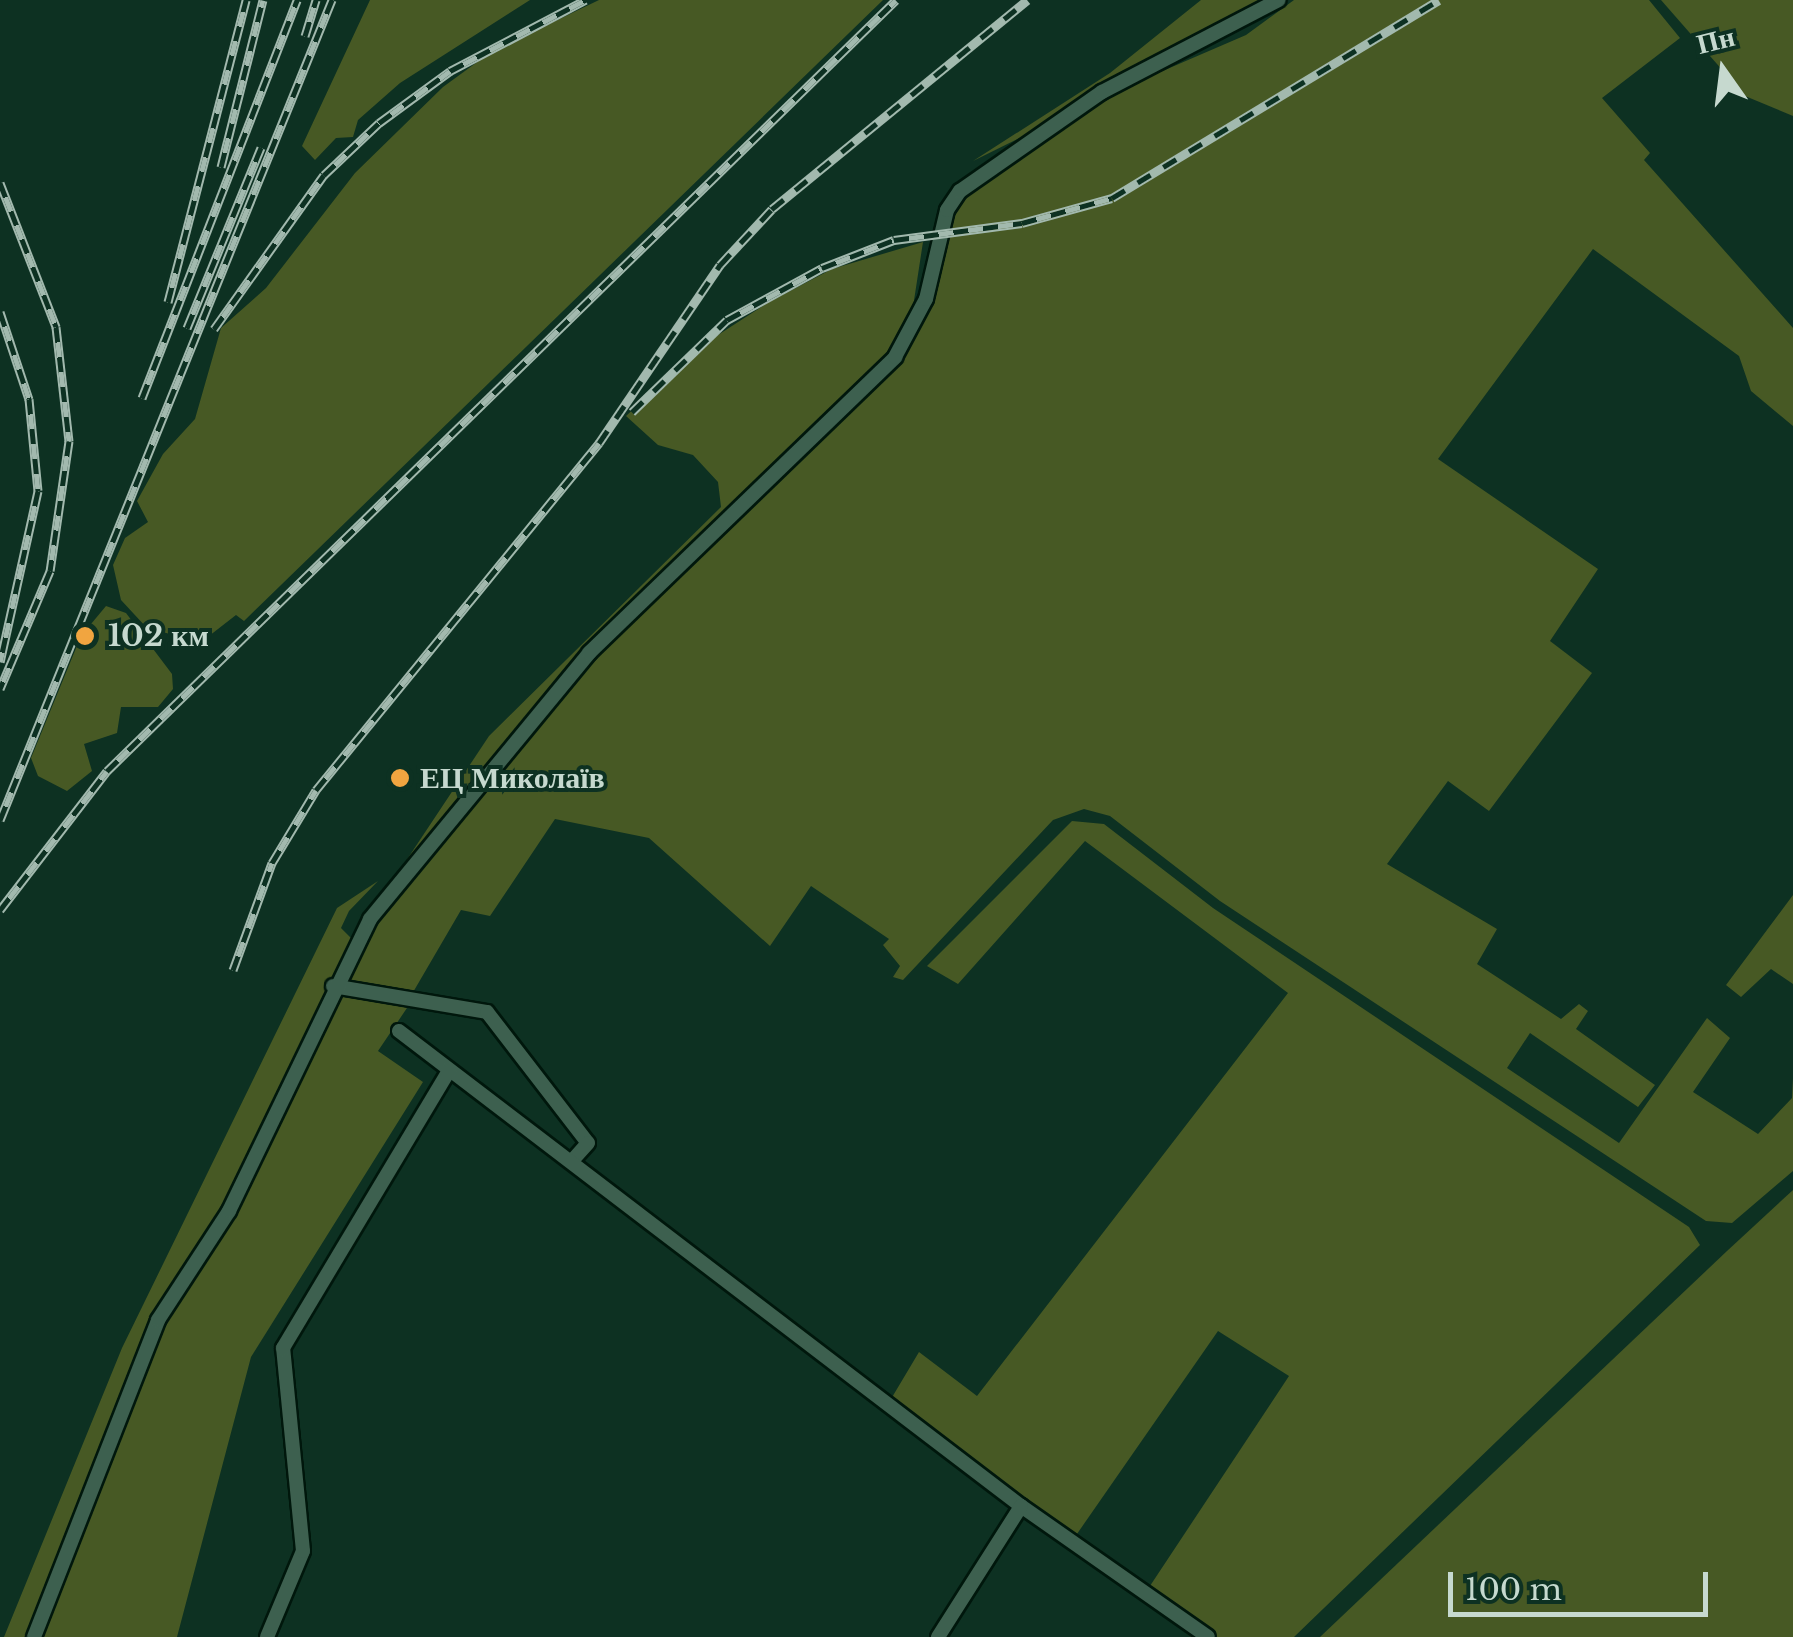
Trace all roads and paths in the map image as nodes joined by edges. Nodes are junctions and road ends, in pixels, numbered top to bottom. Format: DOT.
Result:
graph roads {
  1 [pos="1279,0"];
  2 [pos="333,986"];
  3 [pos="399,1031"];
  4 [pos="449,1070"];
  5 [pos="572,1162"];
  6 [pos="1021,1506"];
  7 [pos="34,1637"];
  8 [pos="267,1637"];
  9 [pos="938,1637"];
  10 [pos="1208,1637"];
  1 -- 2 [label="street"];
  2 -- 5 [label="street"];
  2 -- 7 [label="street"];
  3 -- 4 [label="street"];
  4 -- 5 [label="street"];
  4 -- 8 [label="street"];
  5 -- 6 [label="street"];
  6 -- 9 [label="street"];
  6 -- 10 [label="street"];
}
